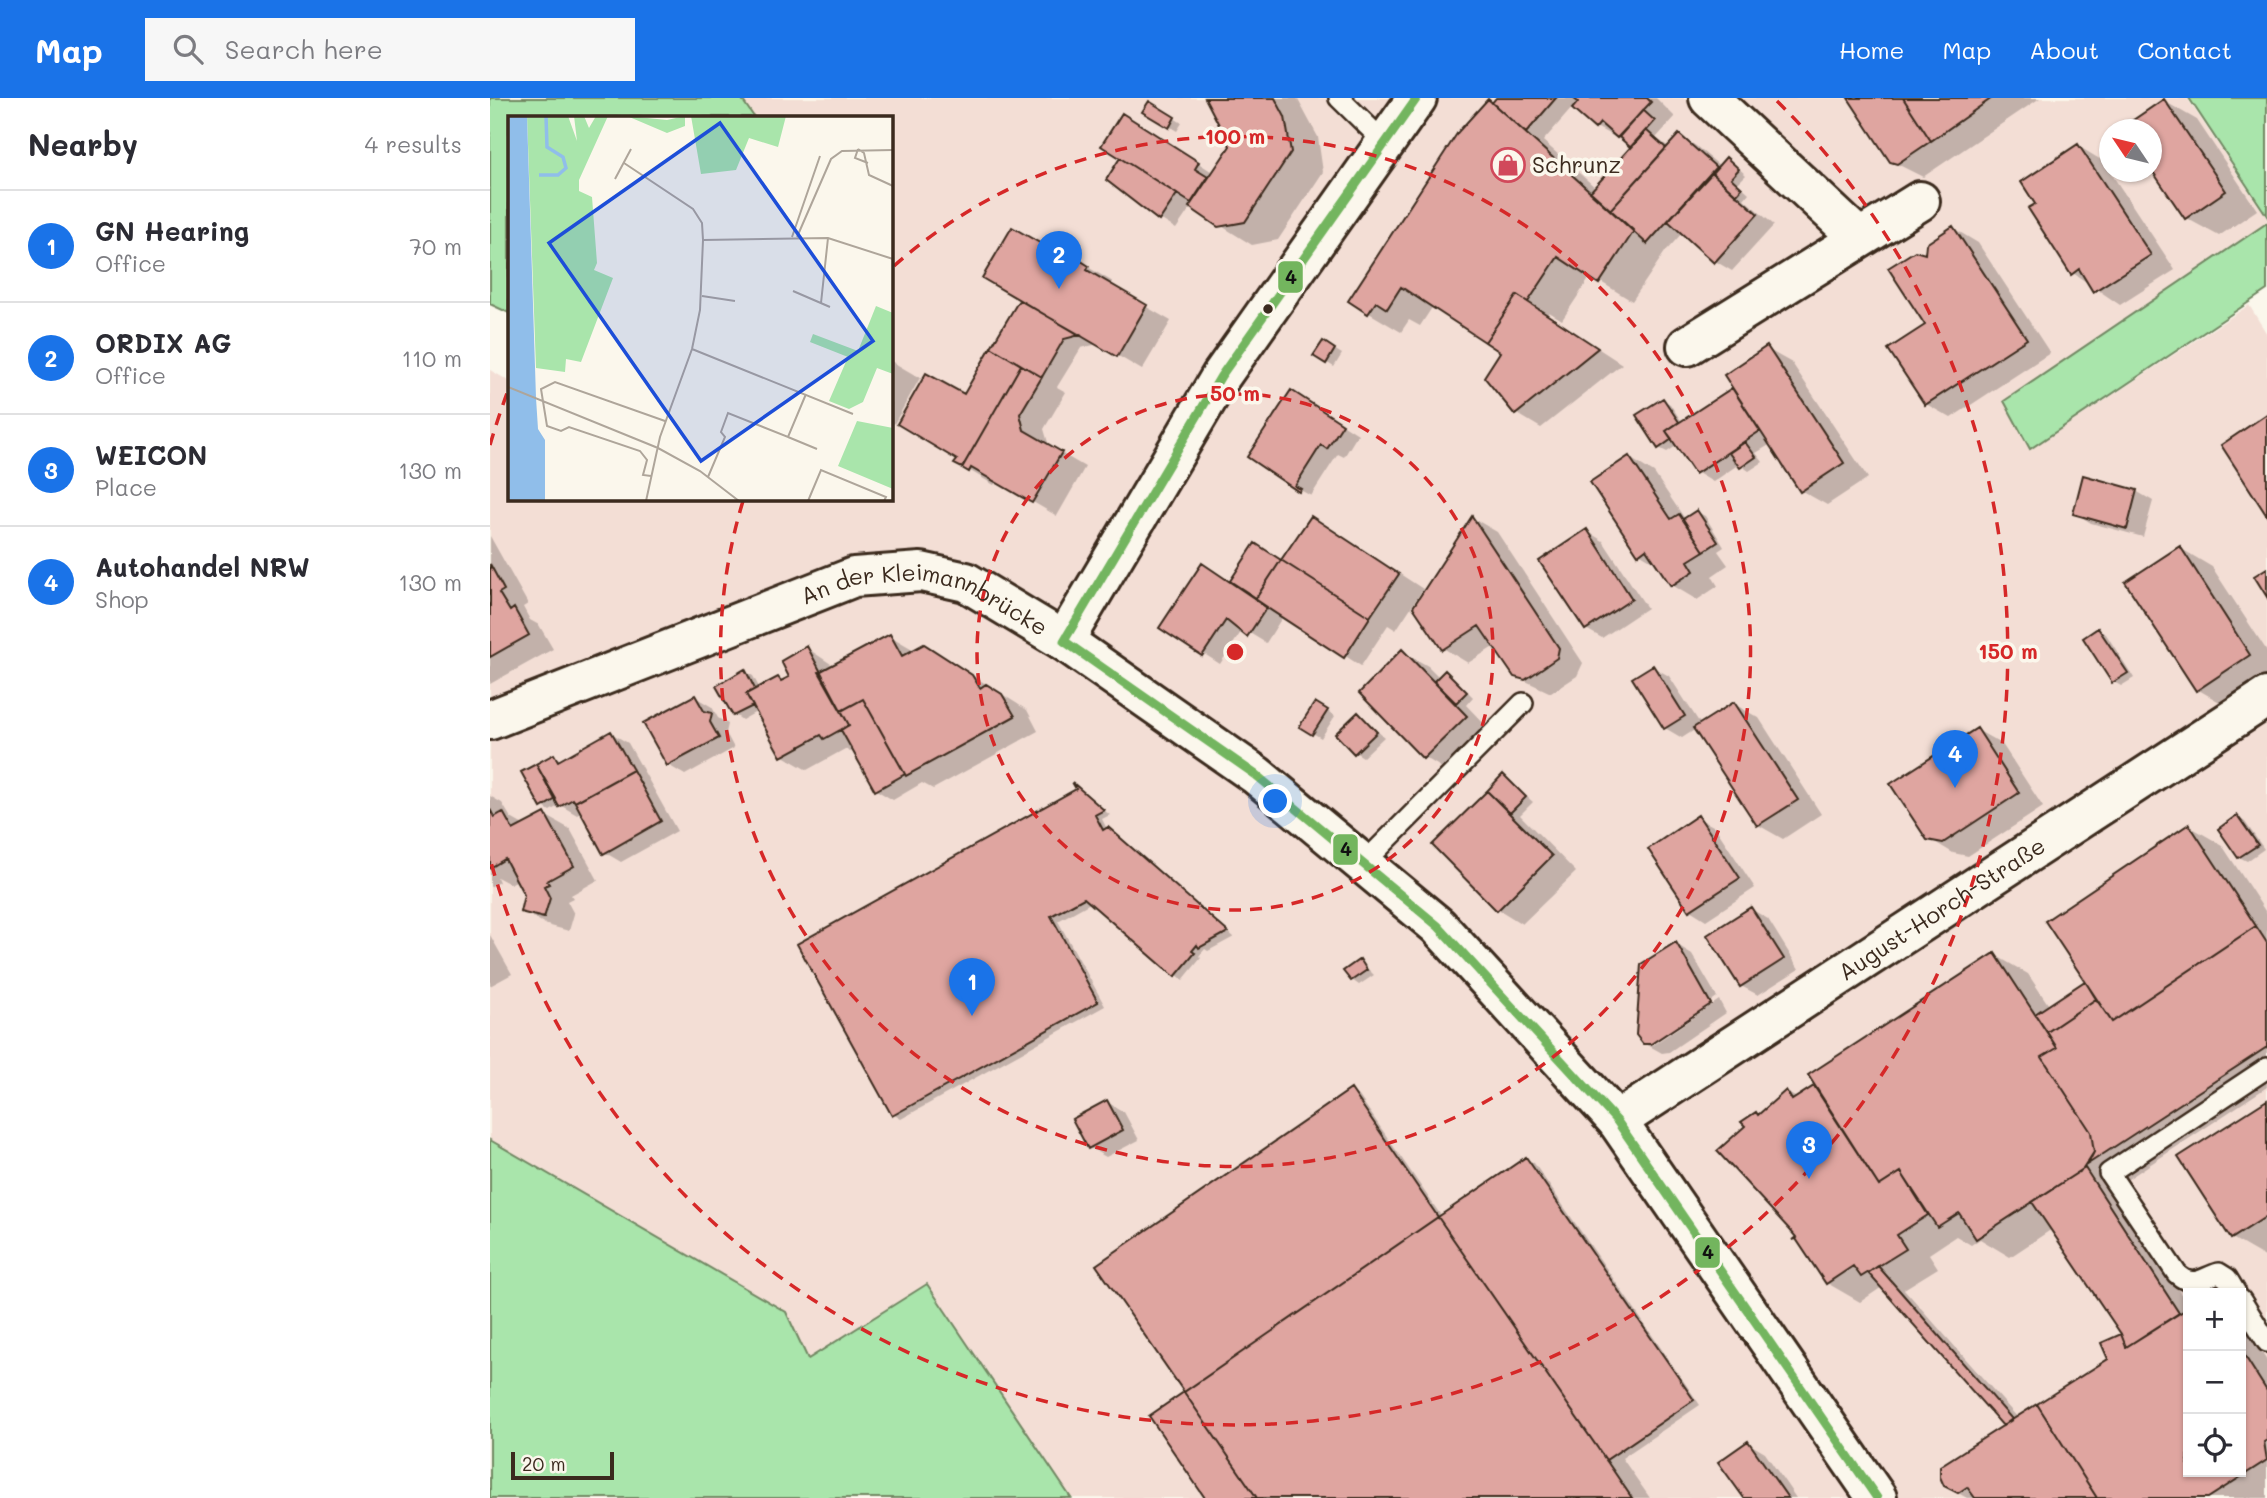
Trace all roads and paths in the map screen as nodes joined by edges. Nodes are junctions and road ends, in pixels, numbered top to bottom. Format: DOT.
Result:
graph roads {
  1 [pos="1339,98"];
  2 [pos="1709,98"];
  3 [pos="1401,113"];
  4 [pos="1920,201"];
  5 [pos="1859,238"];
  6 [pos="1687,346"];
  7 [pos="1064,641"];
  8 [pos="2267,697"];
  9 [pos="1522,703"];
  10 [pos="490,720"];
  11 [pos="1363,864"];
  12 [pos="2267,1068"];
  13 [pos="1617,1121"];
  14 [pos="2233,1288"];
  15 [pos="2246,1308"];
  16 [pos="2267,1342"];
  17 [pos="1877,1498"];
  1 -- 3 [label="lane"];
  2 -- 5 [label="street"];
  3 -- 7 [label="street"];
  4 -- 5 [label="street"];
  5 -- 6 [label="street"];
  7 -- 10 [label="street, An der Kleimannbrücke"];
  7 -- 11 [label="street, An der Kleimannbrücke"];
  8 -- 13 [label="street, August-Horch-Straße"];
  9 -- 11 [label="lane"];
  11 -- 13 [label="street, An der Kleimannbrücke"];
  12 -- 14 [label="lane"];
  13 -- 17 [label="street, An der Kleimannbrücke"];
  15 -- 16 [label="lane"];
}
